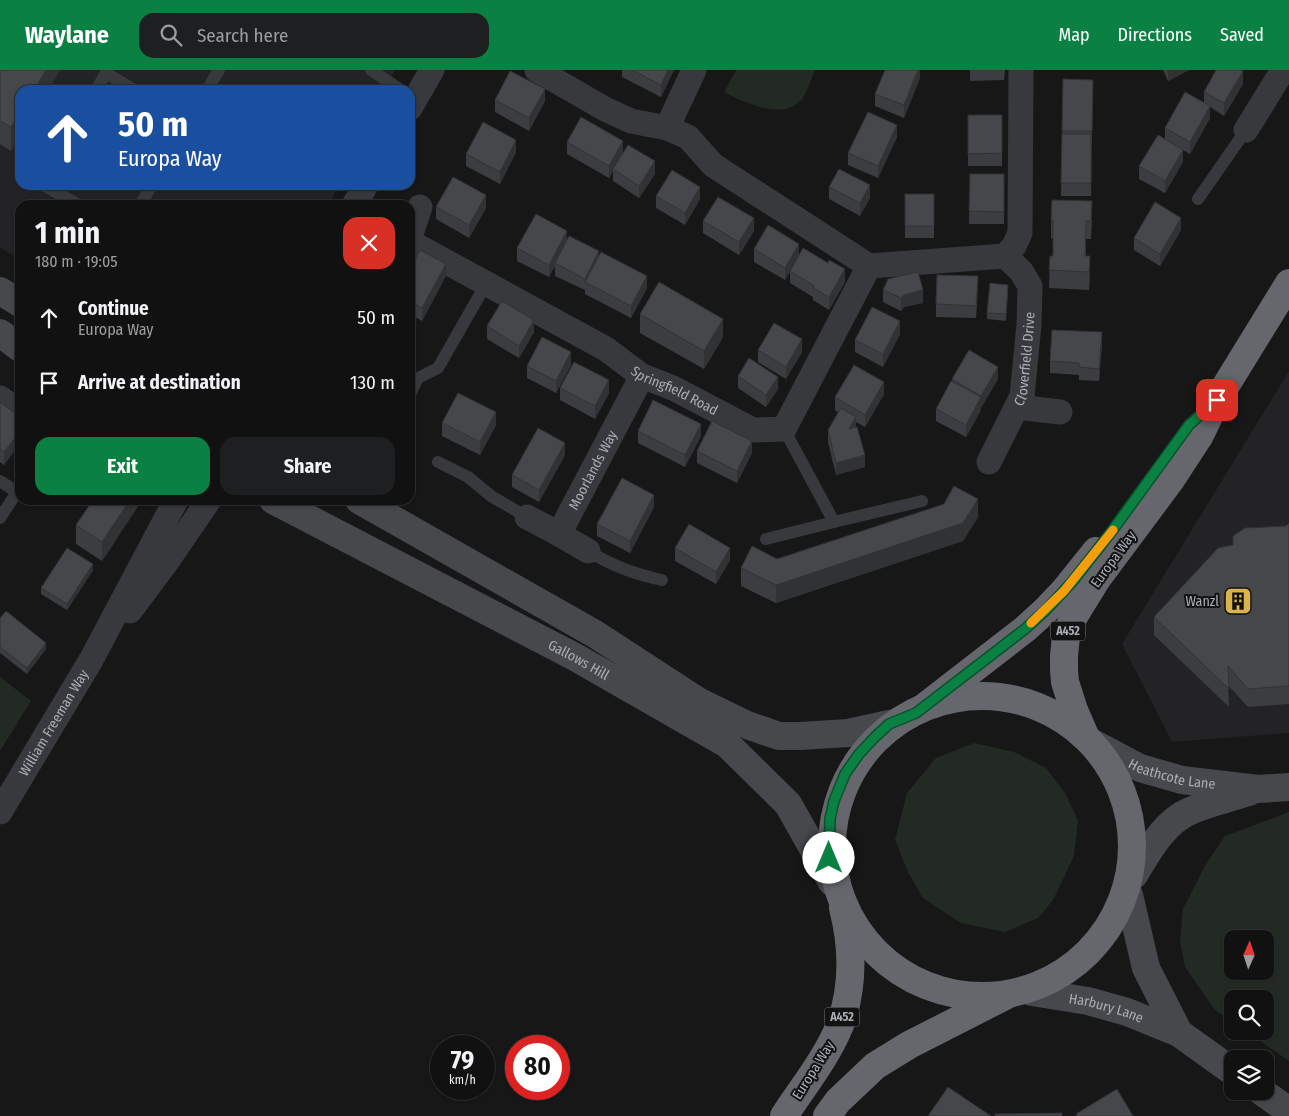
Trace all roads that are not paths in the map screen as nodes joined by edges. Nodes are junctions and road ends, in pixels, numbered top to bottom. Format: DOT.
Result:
graph roads {
  1 [pos="219,70"];
  2 [pos="371,70"];
  3 [pos="432,70"];
  4 [pos="537,70"];
  5 [pos="694,70"];
  6 [pos="1021,70"];
  7 [pos="1273,74"];
  8 [pos="99,85"];
  9 [pos="126,85"];
  10 [pos="210,85"];
  11 [pos="391,85"];
  12 [pos="415,91"];
  13 [pos="667,128"];
  14 [pos="1246,130"];
  15 [pos="52,190"];
  16 [pos="1198,199"];
  17 [pos="69,200"];
  18 [pos="420,206"];
  19 [pos="415,222"];
  20 [pos="415,245"];
  21 [pos="1005,256"];
  22 [pos="870,266"];
  23 [pos="1289,283"];
  24 [pos="486,284"];
  25 [pos="0,291"];
  26 [pos="15,300"];
  27 [pos="0,333"];
  28 [pos="15,344"];
  29 [pos="642,376"];
  30 [pos="415,384"];
  31 [pos="0,398"];
  32 [pos="1217,400"];
  33 [pos="1017,407"];
  34 [pos="15,408"];
  35 [pos="1060,412"];
  36 [pos="784,429"];
  37 [pos="438,462"];
  38 [pos="989,462"];
  39 [pos="0,481"];
  40 [pos="15,491"];
  41 [pos="15,495"];
  42 [pos="922,500"];
  43 [pos="173,505"];
  44 [pos="206,505"];
  45 [pos="283,505"];
  46 [pos="368,505"];
  47 [pos="527,517"];
  48 [pos="0,518"];
  49 [pos="834,522"];
  50 [pos="559,534"];
  51 [pos="766,539"];
  52 [pos="588,551"];
  53 [pos="662,580"];
  54 [pos="91,660"];
  55 [pos="916,713"];
  56 [pos="889,724"];
  57 [pos="1088,738"];
  58 [pos="1289,787"];
  59 [pos="1258,789"];
  60 [pos="0,812"];
  61 [pos="1131,885"];
  62 [pos="837,894"];
  63 [pos="1021,993"];
  64 [pos="1179,1033"];
  65 [pos="1224,1065"];
  66 [pos="1274,1100"];
  67 [pos="1289,1111"];
  68 [pos="784,1116"];
  69 [pos="827,1116"];
  1 -- 10 [label="lane"];
  2 -- 11 [label="lane"];
  3 -- 12 [label="street"];
  4 -- 13 [label="street"];
  5 -- 13 [label="street"];
  6 -- 21 [label="street"];
  7 -- 14 [label="street"];
  8 -- 9 [label="lane"];
  13 -- 22 [label="street"];
  14 -- 16 [label="lane"];
  15 -- 17 [label="lane"];
  18 -- 19 [label="street"];
  20 -- 24 [label="street, Springfield Road"];
  21 -- 22 [label="street"];
  21 -- 33 [label="street, Cloverfield Drive"];
  22 -- 36 [label="street"];
  23 -- 32 [label="highway, Europa Way / A452"];
  24 -- 29 [label="street, Springfield Road"];
  24 -- 30 [label="lane"];
  25 -- 26 [label="street"];
  27 -- 28 [label="street"];
  29 -- 36 [label="street, Springfield Road"];
  29 -- 50 [label="street, Moorlands Way"];
  31 -- 34 [label="street"];
  32 -- 55 [label="highway, Europa Way / A452"];
  32 -- 57 [label="highway, Europa Way / A452"];
  33 -- 35 [label="street"];
  33 -- 38 [label="street, Cloverfield Drive"];
  36 -- 49 [label="lane"];
  37 -- 47 [label="lane"];
  39 -- 40 [label="lane"];
  41 -- 48 [label="lane"];
  42 -- 49 [label="lane"];
  43 -- 54 [label="street"];
  44 -- 54 [label="street"];
  45 -- 62 [label="street, Gallows Hill"];
  46 -- 56 [label="street, Gallows Hill"];
  47 -- 50 [label="street"];
  49 -- 51 [label="lane"];
  50 -- 52 [label="street"];
  52 -- 53 [label="lane"];
  54 -- 60 [label="street, William Freeman Way"];
  55 -- 56 [label="highway"];
  55 -- 57 [label="highway"];
  56 -- 62 [label="highway, Europa Way"];
  57 -- 59 [label="street, Heathcote Lane"];
  57 -- 61 [label="highway"];
  58 -- 59 [label="street, Heathcote Lane"];
  59 -- 61 [label="street, Heathcote Lane"];
  61 -- 63 [label="highway"];
  61 -- 64 [label="street, Harbury Lane"];
  62 -- 63 [label="highway"];
  62 -- 68 [label="highway, Europa Way / A452"];
  63 -- 64 [label="street, Harbury Lane"];
  63 -- 69 [label="highway"];
  64 -- 65 [label="street, Harbury Lane"];
  66 -- 67 [label="street"];
}
